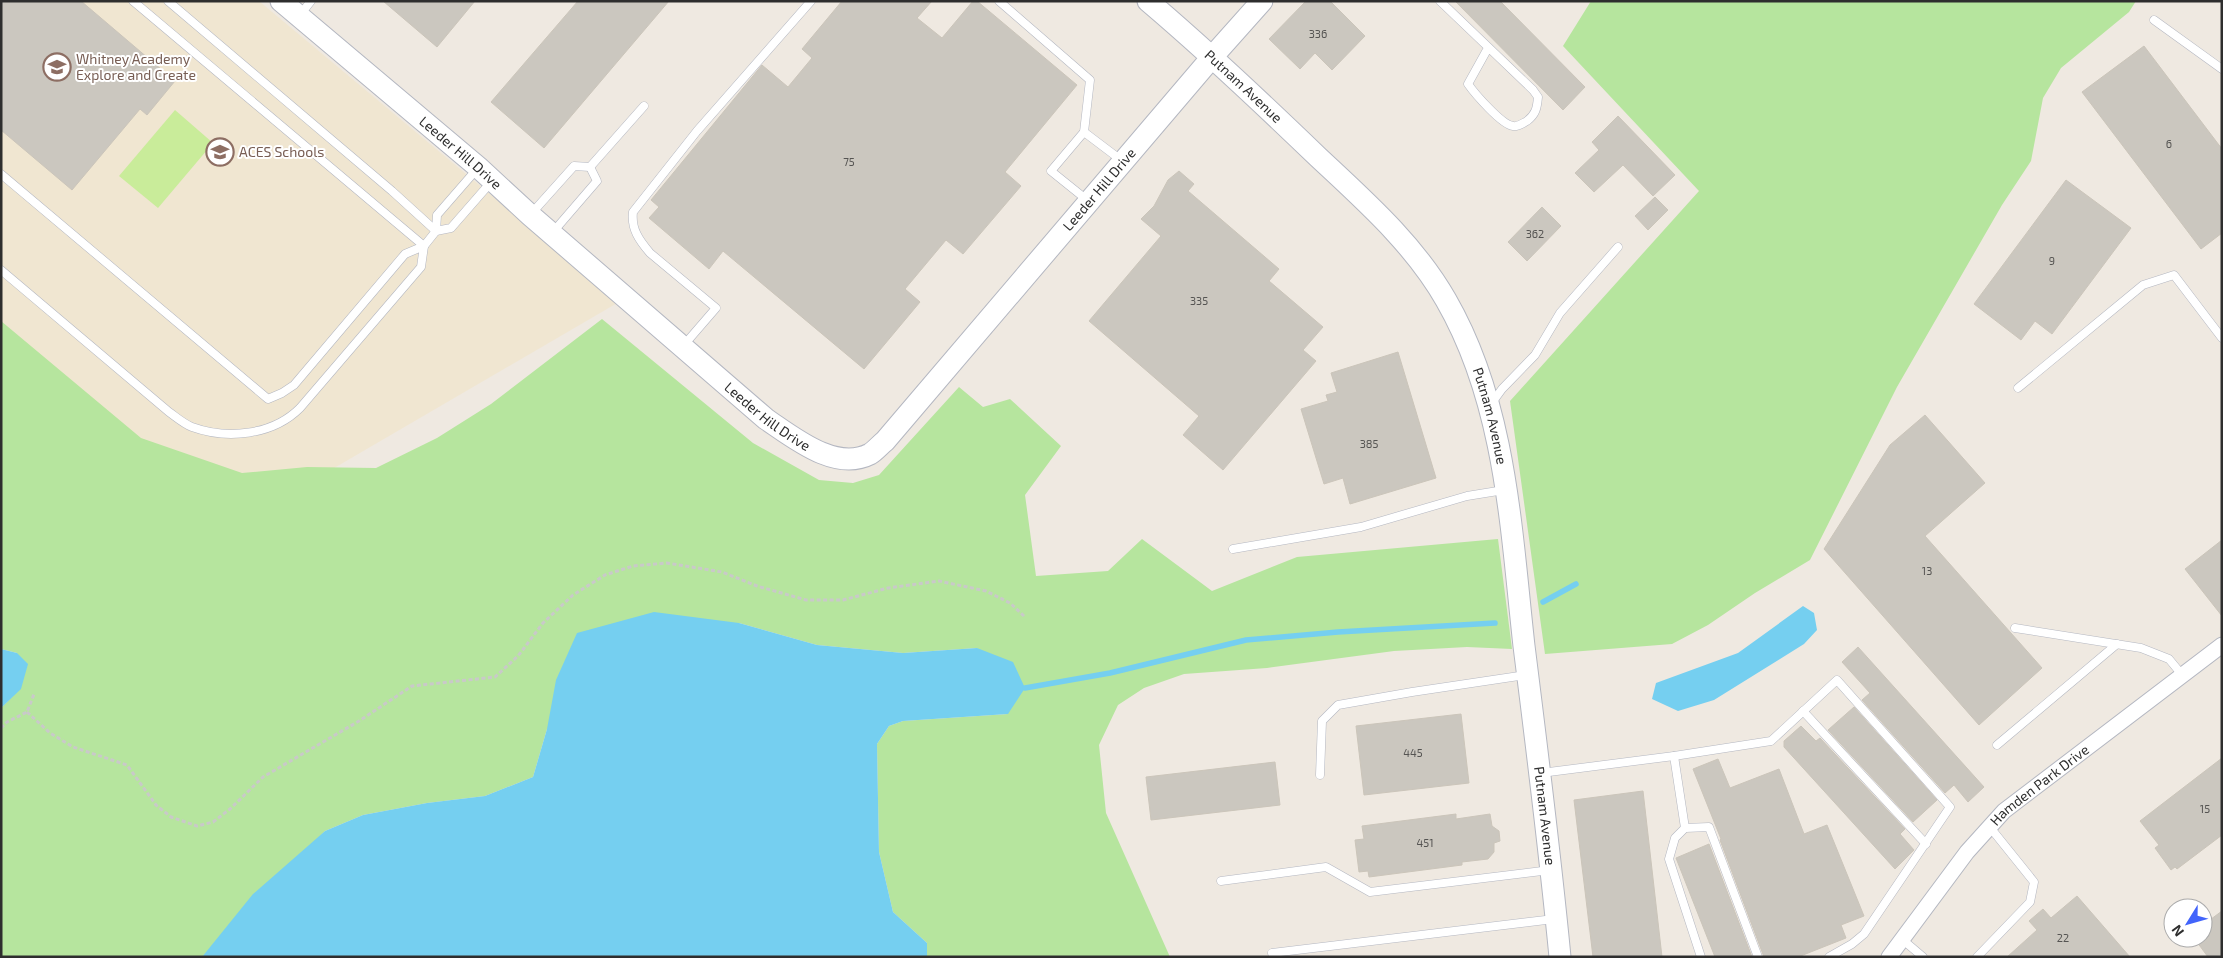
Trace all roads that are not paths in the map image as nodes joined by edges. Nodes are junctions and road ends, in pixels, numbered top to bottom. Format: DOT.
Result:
graph roads {
  1 [pos="133,1"];
  2 [pos="168,1"];
  3 [pos="281,1"];
  4 [pos="811,1"];
  5 [pos="999,1"];
  6 [pos="1148,1"];
  7 [pos="1262,1"];
  8 [pos="1440,1"];
  9 [pos="305,9"];
  10 [pos="2154,20"];
  11 [pos="1488,48"];
  12 [pos="1213,56"];
  13 [pos="2222,69"];
  14 [pos="644,106"];
  15 [pos="1084,132"];
  16 [pos="1122,162"];
  17 [pos="590,167"];
  18 [pos="1,174"];
  19 [pos="485,174"];
  20 [pos="1088,202"];
  21 [pos="530,216"];
  22 [pos="436,232"];
  23 [pos="552,234"];
  24 [pos="424,246"];
  25 [pos="1618,247"];
  26 [pos="1,270"];
  27 [pos="2222,338"];
  28 [pos="683,347"];
  29 [pos="2018,388"];
  30 [pos="1489,407"];
  31 [pos="1506,489"];
  32 [pos="1233,548"];
  33 [pos="2014,628"];
  34 [pos="2116,644"];
  35 [pos="2222,645"];
  36 [pos="1528,675"];
  37 [pos="2182,676"];
  38 [pos="1803,711"];
  39 [pos="1998,744"];
  40 [pos="1674,756"];
  41 [pos="1539,773"];
  42 [pos="1320,775"];
  43 [pos="1989,826"];
  44 [pos="1685,828"];
  45 [pos="1926,844"];
  46 [pos="1551,870"];
  47 [pos="1221,881"];
  48 [pos="1556,919"];
  49 [pos="1903,940"];
  50 [pos="1273,957"];
  51 [pos="1560,957"];
  52 [pos="1701,957"];
  53 [pos="1758,957"];
  54 [pos="1829,957"];
  55 [pos="1889,957"];
  56 [pos="1923,957"];
  57 [pos="1977,957"];
  1 -- 24 [label="lane"];
  2 -- 22 [label="lane"];
  3 -- 9 [label="street, Leeder Hill Drive"];
  4 -- 28 [label="lane"];
  5 -- 15 [label="lane"];
  6 -- 12 [label="street, Putnam Avenue"];
  7 -- 12 [label="street, Leeder Hill Drive"];
  8 -- 11 [label="lane"];
  9 -- 19 [label="street, Leeder Hill Drive"];
  10 -- 13 [label="lane"];
  11 -- 11 [label="lane"];
  12 -- 16 [label="street, Leeder Hill Drive"];
  12 -- 30 [label="street, Putnam Avenue"];
  14 -- 17 [label="lane"];
  15 -- 16 [label="lane"];
  15 -- 20 [label="lane"];
  16 -- 20 [label="street, Leeder Hill Drive"];
  17 -- 21 [label="lane"];
  17 -- 23 [label="lane"];
  18 -- 24 [label="lane"];
  19 -- 21 [label="street, Leeder Hill Drive"];
  19 -- 22 [label="lane"];
  19 -- 22 [label="lane"];
  20 -- 28 [label="street, Leeder Hill Drive"];
  21 -- 23 [label="street, Leeder Hill Drive"];
  22 -- 24 [label="lane"];
  23 -- 28 [label="street, Leeder Hill Drive"];
  24 -- 26 [label="lane"];
  25 -- 30 [label="lane"];
  27 -- 29 [label="lane"];
  30 -- 31 [label="street, Putnam Avenue"];
  31 -- 32 [label="lane"];
  31 -- 36 [label="street, Putnam Avenue"];
  33 -- 34 [label="lane"];
  34 -- 37 [label="lane"];
  34 -- 39 [label="lane"];
  35 -- 37 [label="street, Hamden Park Drive"];
  36 -- 41 [label="street, Putnam Avenue"];
  36 -- 42 [label="lane"];
  37 -- 43 [label="street, Hamden Park Drive"];
  38 -- 40 [label="lane"];
  38 -- 45 [label="lane"];
  38 -- 45 [label="lane"];
  40 -- 41 [label="lane"];
  40 -- 44 [label="lane"];
  41 -- 46 [label="street, Putnam Avenue"];
  43 -- 49 [label="street, Hamden Park Drive"];
  43 -- 57 [label="lane"];
  44 -- 52 [label="lane"];
  44 -- 53 [label="lane"];
  45 -- 54 [label="lane"];
  46 -- 47 [label="lane"];
  46 -- 48 [label="street, Putnam Avenue"];
  48 -- 50 [label="lane"];
  48 -- 51 [label="street, Putnam Avenue"];
  49 -- 55 [label="street, Hamden Park Drive"];
  49 -- 56 [label="lane"];
}
